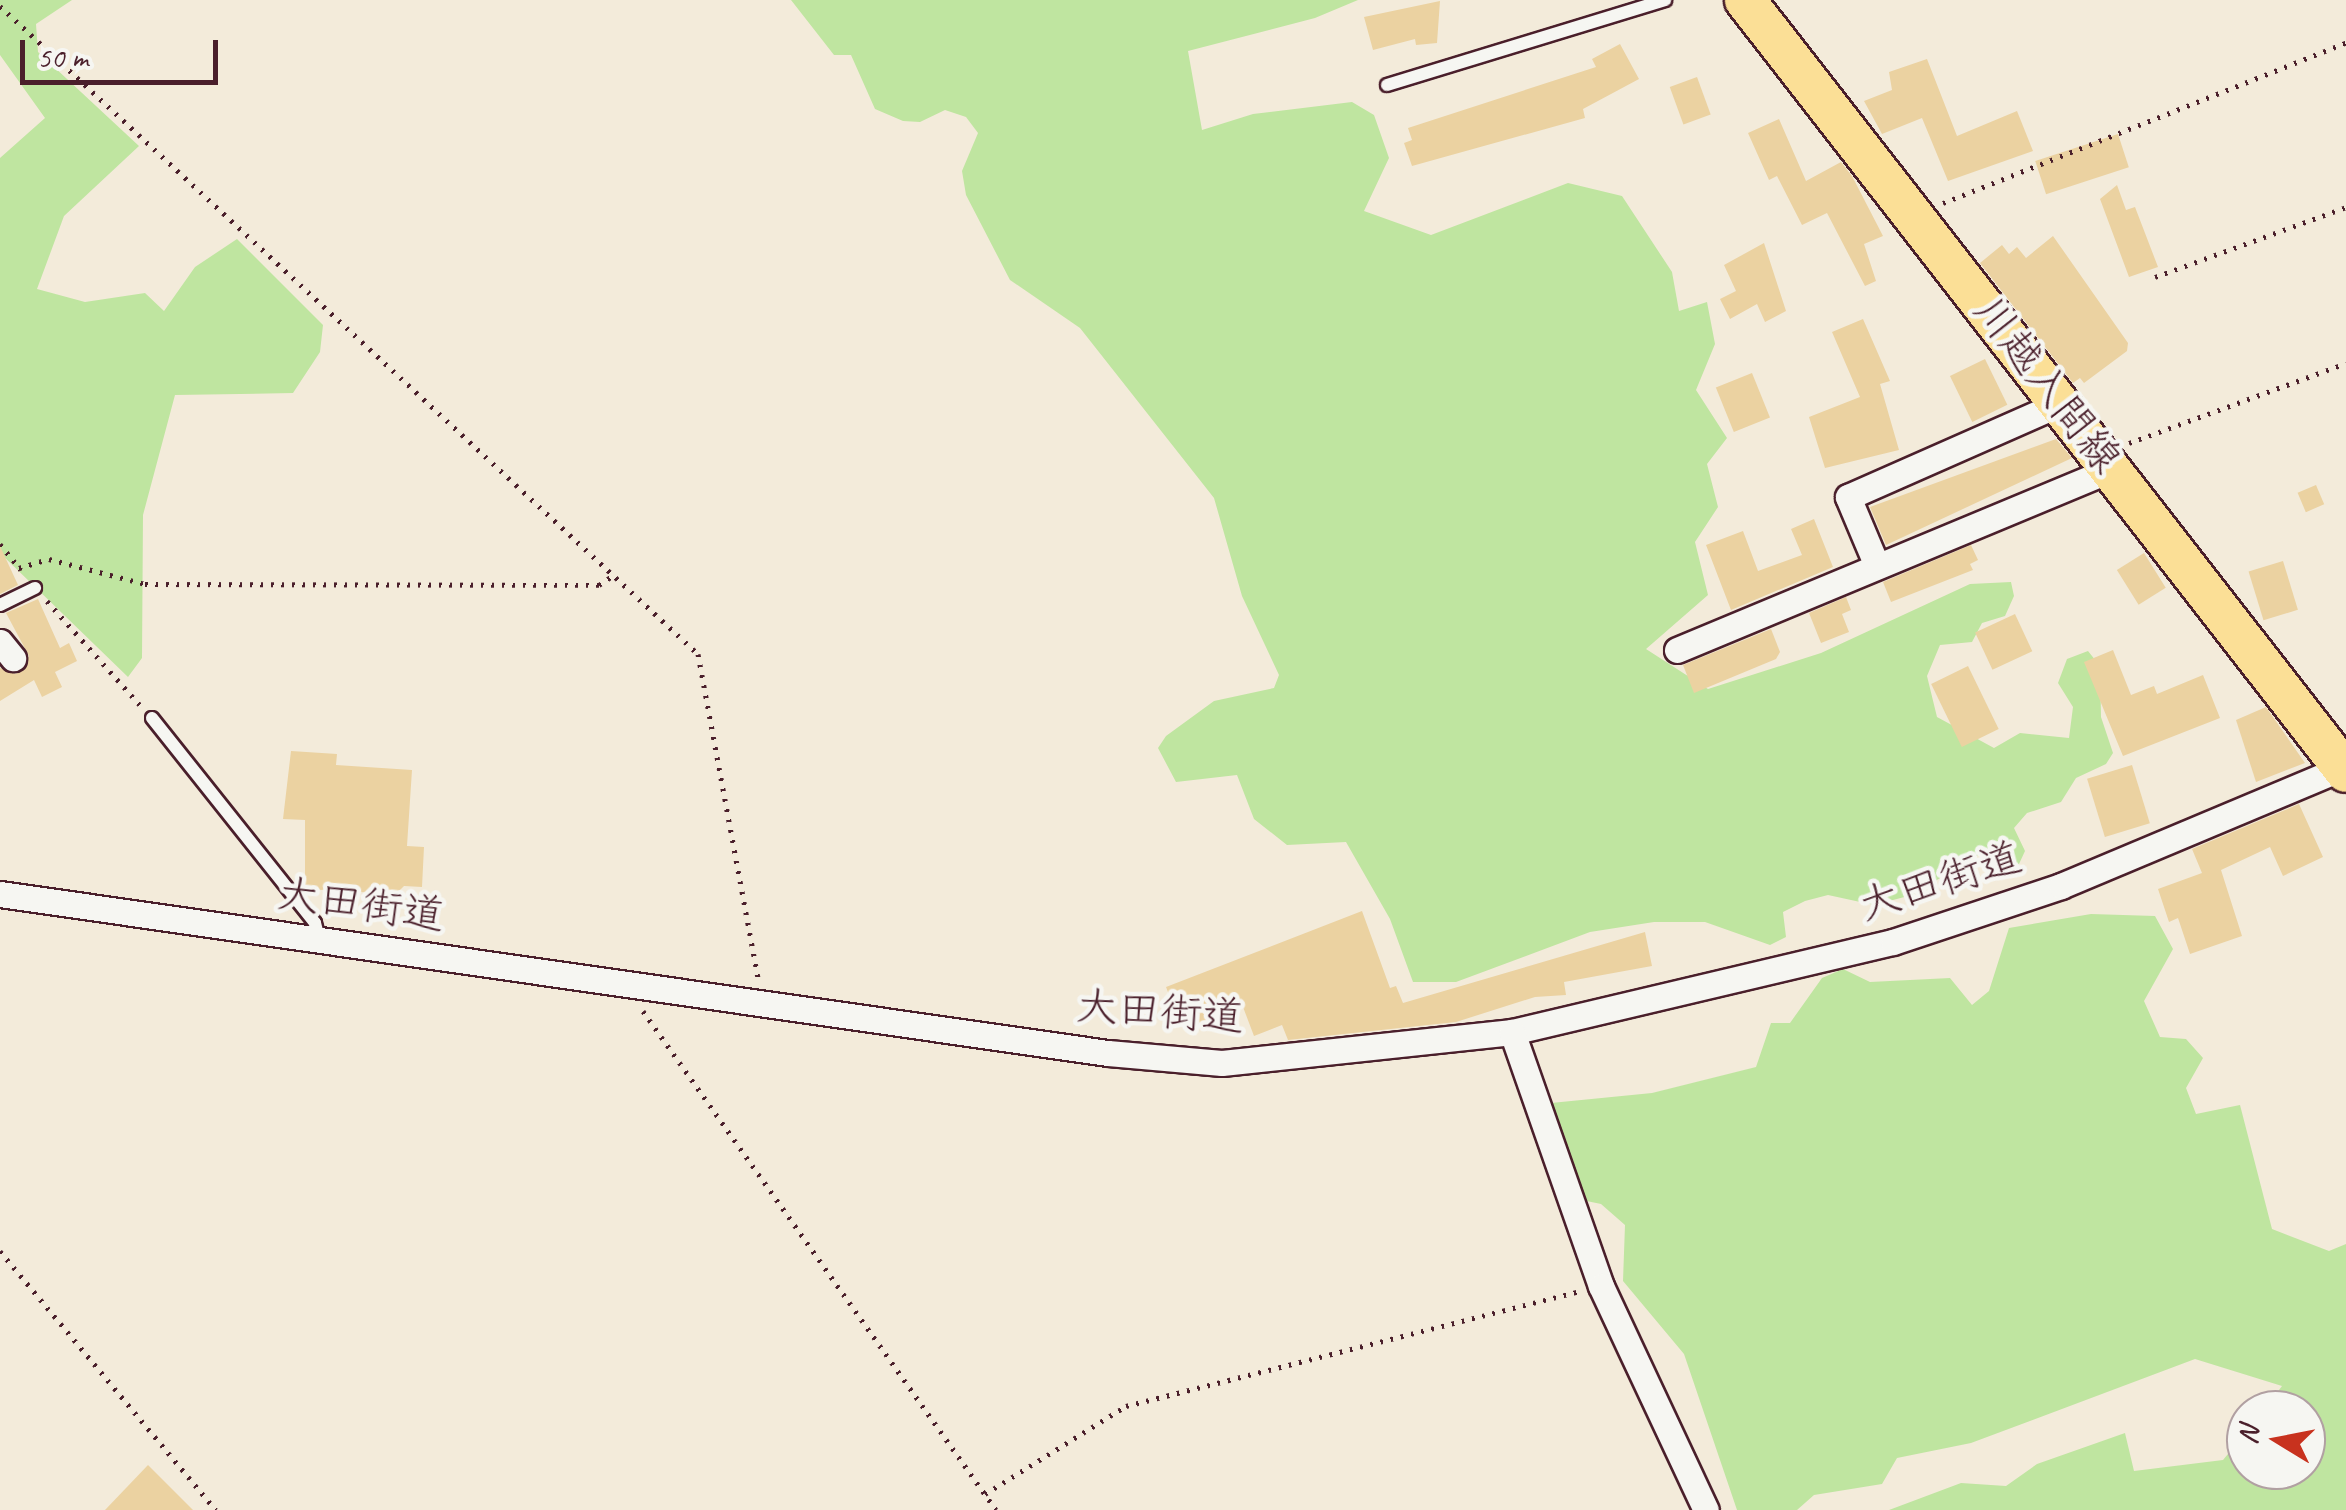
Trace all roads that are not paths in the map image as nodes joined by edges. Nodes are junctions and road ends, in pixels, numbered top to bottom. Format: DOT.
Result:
graph roads {
  1 [pos="1665,0"];
  2 [pos="1744,0"];
  3 [pos="1387,85"];
  4 [pos="2060,404"];
  5 [pos="2107,463"];
  6 [pos="1877,566"];
  7 [pos="36,588"];
  8 [pos="0,606"];
  9 [pos="1677,650"];
  10 [pos="152,718"];
  11 [pos="2344,770"];
  12 [pos="0,894"];
  13 [pos="319,938"];
  14 [pos="1512,1032"];
  15 [pos="1706,1510"];
  1 -- 3 [label="lane"];
  2 -- 4 [label="main road, 川越入間線"];
  4 -- 5 [label="main road, 川越入間線"];
  4 -- 6 [label="street"];
  5 -- 6 [label="street"];
  5 -- 11 [label="main road, 川越入間線"];
  6 -- 9 [label="street"];
  7 -- 8 [label="lane"];
  10 -- 13 [label="lane"];
  11 -- 14 [label="street, 大田街道"];
  12 -- 13 [label="street, 大田街道"];
  13 -- 14 [label="street, 大田街道"];
  14 -- 15 [label="street"];
}
